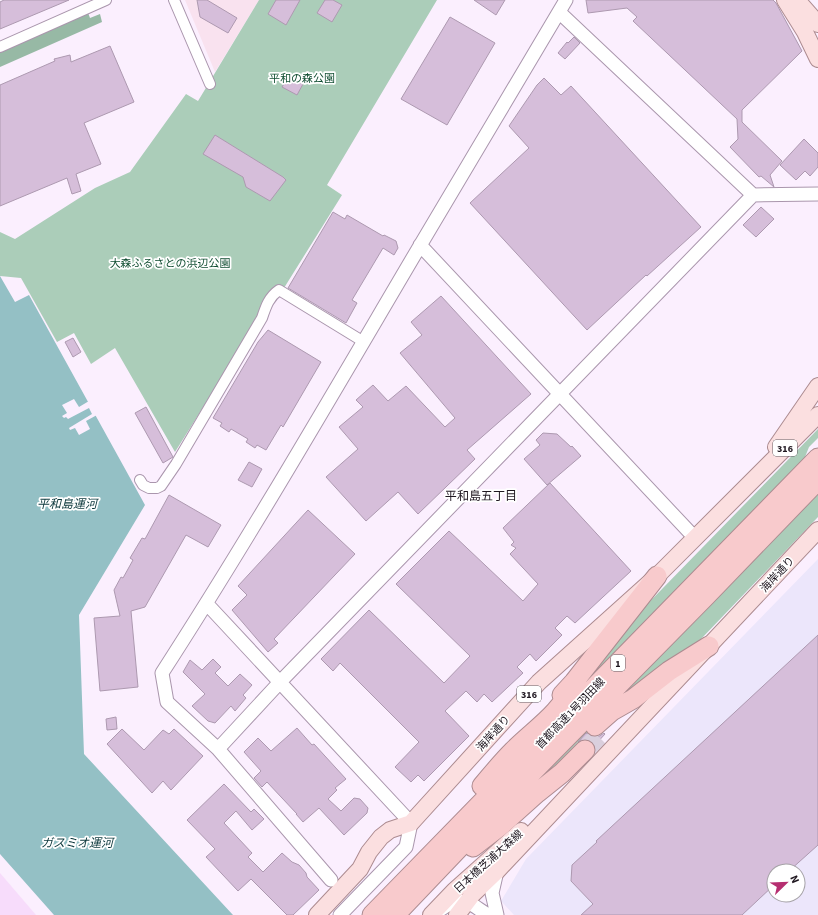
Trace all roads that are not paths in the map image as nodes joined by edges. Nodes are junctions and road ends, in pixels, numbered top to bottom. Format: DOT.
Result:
graph roads {
  1 [pos="106,0"];
  2 [pos="174,0"];
  3 [pos="566,0"];
  4 [pos="785,0"];
  5 [pos="797,0"];
  6 [pos="559,12"];
  7 [pos="818,24"];
  8 [pos="0,46"];
  9 [pos="818,59"];
  10 [pos="210,84"];
  11 [pos="818,194"];
  12 [pos="754,195"];
  13 [pos="420,245"];
  14 [pos="364,342"];
  15 [pos="816,387"];
  16 [pos="559,394"];
  17 [pos="818,415"];
  18 [pos="818,458"];
  19 [pos="140,480"];
  20 [pos="818,480"];
  21 [pos="752,481"];
  22 [pos="818,530"];
  23 [pos="695,538"];
  24 [pos="818,544"];
  25 [pos="657,576"];
  26 [pos="763,589"];
  27 [pos="207,604"];
  28 [pos="709,646"];
  29 [pos="280,682"];
  30 [pos="599,729"];
  31 [pos="582,747"];
  32 [pos="218,749"];
  33 [pos="550,814"];
  34 [pos="411,823"];
  35 [pos="421,871"];
  36 [pos="497,871"];
  37 [pos="331,880"];
  38 [pos="468,902"];
  39 [pos="317,915"];
  40 [pos="340,915"];
  41 [pos="372,915"];
  42 [pos="395,915"];
  43 [pos="432,915"];
  44 [pos="457,915"];
  45 [pos="488,915"];
  46 [pos="496,915"];
  1 -- 8 [label="street"];
  2 -- 10 [label="street"];
  3 -- 6 [label="street"];
  4 -- 9 [label="main road"];
  5 -- 7 [label="main road"];
  6 -- 12 [label="street"];
  6 -- 13 [label="street"];
  11 -- 12 [label="street"];
  12 -- 16 [label="street"];
  13 -- 14 [label="street"];
  13 -- 16 [label="street"];
  14 -- 19 [label="street"];
  14 -- 27 [label="street"];
  15 -- 21 [label="main road"];
  16 -- 23 [label="street"];
  16 -- 29 [label="street"];
  17 -- 21 [label="main road, 316"];
  18 -- 35 [label="highway, 首都高速1号羽田線 / 1"];
  20 -- 35 [label="highway, 首都高速1号羽田線 / 1"];
  21 -- 23 [label="main road, 316"];
  22 -- 26 [label="main road, 海岸通り"];
  23 -- 25 [label="main road, 海岸通り / 316"];
  24 -- 26 [label="main road"];
  25 -- 34 [label="main road, 海岸通り / 316"];
  25 -- 35 [label="highway"];
  26 -- 28 [label="main road, 海岸通り"];
  27 -- 29 [label="street"];
  27 -- 32 [label="street"];
  28 -- 30 [label="highway"];
  28 -- 33 [label="main road, 海岸通り"];
  29 -- 32 [label="street"];
  29 -- 34 [label="street"];
  31 -- 35 [label="highway"];
  32 -- 37 [label="street"];
  33 -- 36 [label="main road, 海岸通り"];
  33 -- 43 [label="main road, 日本橋芝浦大森線"];
  34 -- 39 [label="main road, 海岸通り / 316"];
  34 -- 40 [label="street"];
  35 -- 41 [label="highway, 首都高速1号羽田線 / 1"];
  35 -- 42 [label="highway, 首都高速1号羽田線 / 1"];
  36 -- 38 [label="main road, 海岸通り"];
  36 -- 46 [label="street"];
  38 -- 43 [label="street"];
  38 -- 44 [label="main road, 海岸通り"];
  38 -- 45 [label="street"];
}
